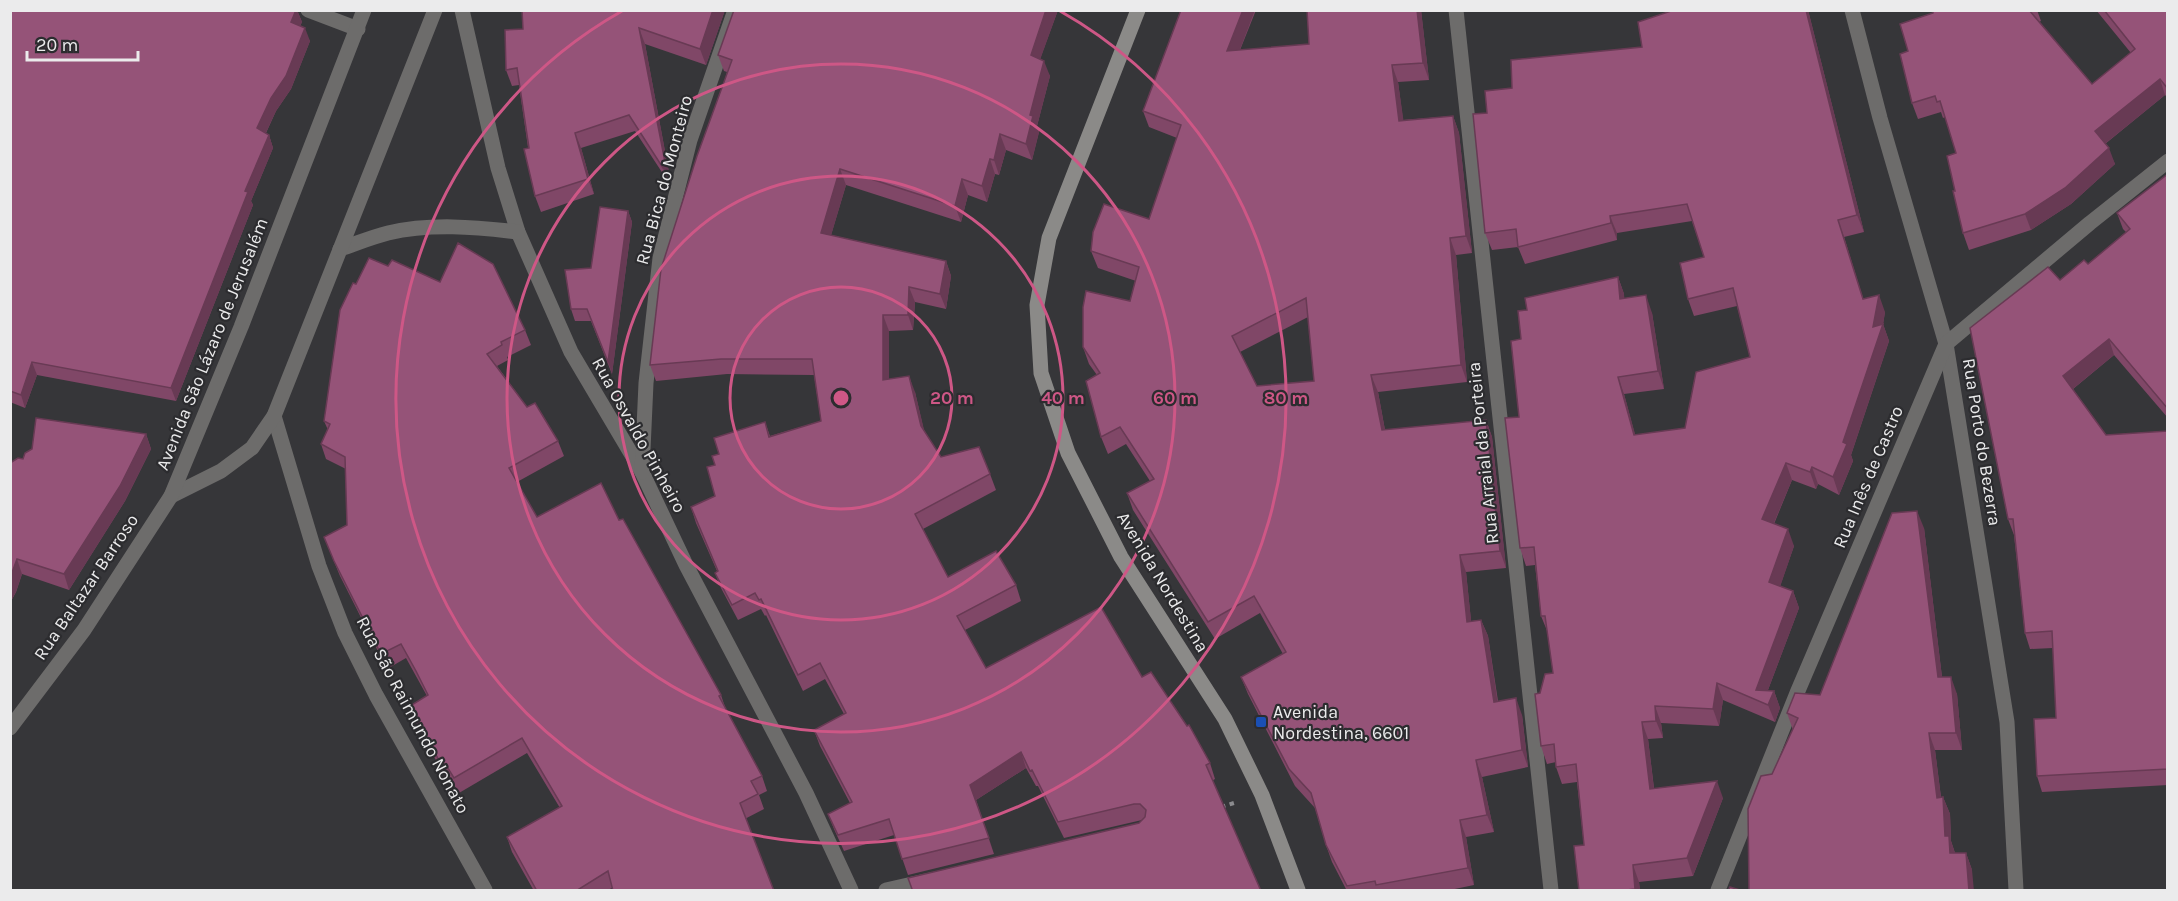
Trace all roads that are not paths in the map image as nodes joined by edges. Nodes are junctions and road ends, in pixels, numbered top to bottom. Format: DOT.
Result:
graph roads {
  1 [pos="308,10"];
  2 [pos="364,10"];
  3 [pos="435,10"];
  4 [pos="462,10"];
  5 [pos="735,10"];
  6 [pos="1138,10"];
  7 [pos="1456,10"];
  8 [pos="1852,10"];
  9 [pos="358,29"];
  10 [pos="2168,161"];
  11 [pos="518,232"];
  12 [pos="339,249"];
  13 [pos="1946,344"];
  14 [pos="274,416"];
  15 [pos="642,472"];
  16 [pos="171,496"];
  17 [pos="10,728"];
  18 [pos="944,877"];
  19 [pos="485,891"];
  20 [pos="851,891"];
  21 [pos="886,891"];
  22 [pos="1298,891"];
  23 [pos="1551,891"];
  24 [pos="1718,891"];
  25 [pos="2016,891"];
  1 -- 9 [label="street"];
  2 -- 9 [label="street, Avenida São Lázaro de Jerusalém"];
  3 -- 12 [label="street, Avenida São Lázaro de Jerusalém"];
  4 -- 11 [label="street, Rua Osvaldo Pinheiro"];
  5 -- 15 [label="street, Rua Bica do Monteiro"];
  6 -- 22 [label="main road, Avenida Nordestina"];
  7 -- 23 [label="street, Rua Arraial da Porteira"];
  8 -- 13 [label="street, Rua Porto do Bezerra"];
  9 -- 16 [label="street, Avenida São Lázaro de Jerusalém"];
  10 -- 13 [label="street, Rua Inês de Castro"];
  11 -- 12 [label="street"];
  11 -- 15 [label="street, Rua Osvaldo Pinheiro"];
  12 -- 14 [label="street, Avenida São Lázaro de Jerusalém"];
  13 -- 24 [label="street, Rua Inês de Castro"];
  13 -- 25 [label="street, Rua Porto do Bezerra"];
  14 -- 16 [label="street, Avenida São Lázaro de Jerusalém"];
  14 -- 19 [label="street, Rua São Raimundo Nonato"];
  15 -- 20 [label="street, Rua Osvaldo Pinheiro"];
  16 -- 17 [label="street, Rua Baltazar Barroso"];
  18 -- 21 [label="street"];
}
